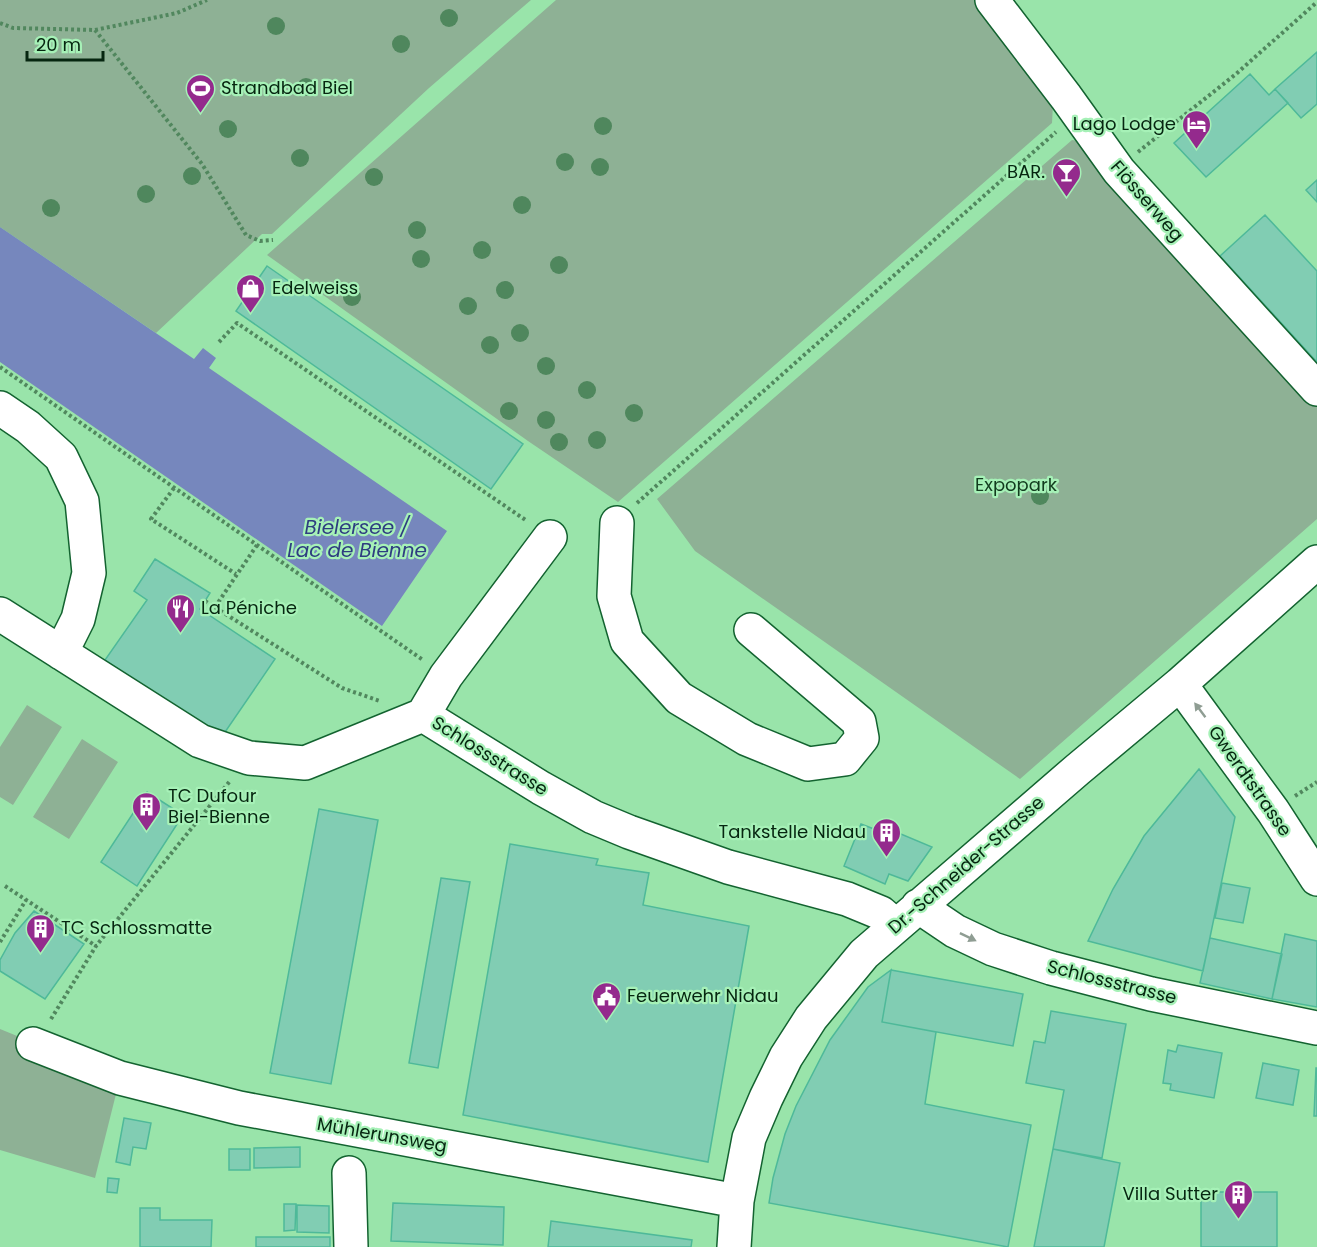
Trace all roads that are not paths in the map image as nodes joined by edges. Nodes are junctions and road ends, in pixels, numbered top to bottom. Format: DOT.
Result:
graph roads {
  1 [pos="992,0"];
  2 [pos="1317,388"];
  3 [pos="0,408"];
  4 [pos="617,523"];
  5 [pos="550,537"];
  6 [pos="1317,562"];
  7 [pos="0,614"];
  8 [pos="751,630"];
  9 [pos="61,652"];
  10 [pos="1180,684"];
  11 [pos="423,715"];
  12 [pos="1317,879"];
  13 [pos="907,916"];
  14 [pos="1317,1028"];
  15 [pos="33,1044"];
  16 [pos="349,1173"];
  17 [pos="737,1201"];
  18 [pos="351,1247"];
  19 [pos="734,1247"];
  1 -- 2 [label="street, Flösserweg"];
  3 -- 9 [label="street"];
  4 -- 8 [label="street"];
  5 -- 11 [label="street"];
  6 -- 10 [label="street, Dr.-Schneider-Strasse"];
  7 -- 9 [label="street, Schlossstrasse"];
  9 -- 11 [label="street, Schlossstrasse"];
  12 -- 10 [label="street, Gwerdtstrasse, one-way"];
  10 -- 13 [label="street, Dr.-Schneider-Strasse"];
  11 -- 13 [label="street, Schlossstrasse"];
  13 -- 14 [label="street, Schlossstrasse, one-way"];
  13 -- 17 [label="street, Dr.-Schneider-Strasse"];
  15 -- 17 [label="street, Mühlerunsweg"];
  16 -- 18 [label="street"];
  17 -- 19 [label="street, Dr.-Schneider-Strasse"];
}
